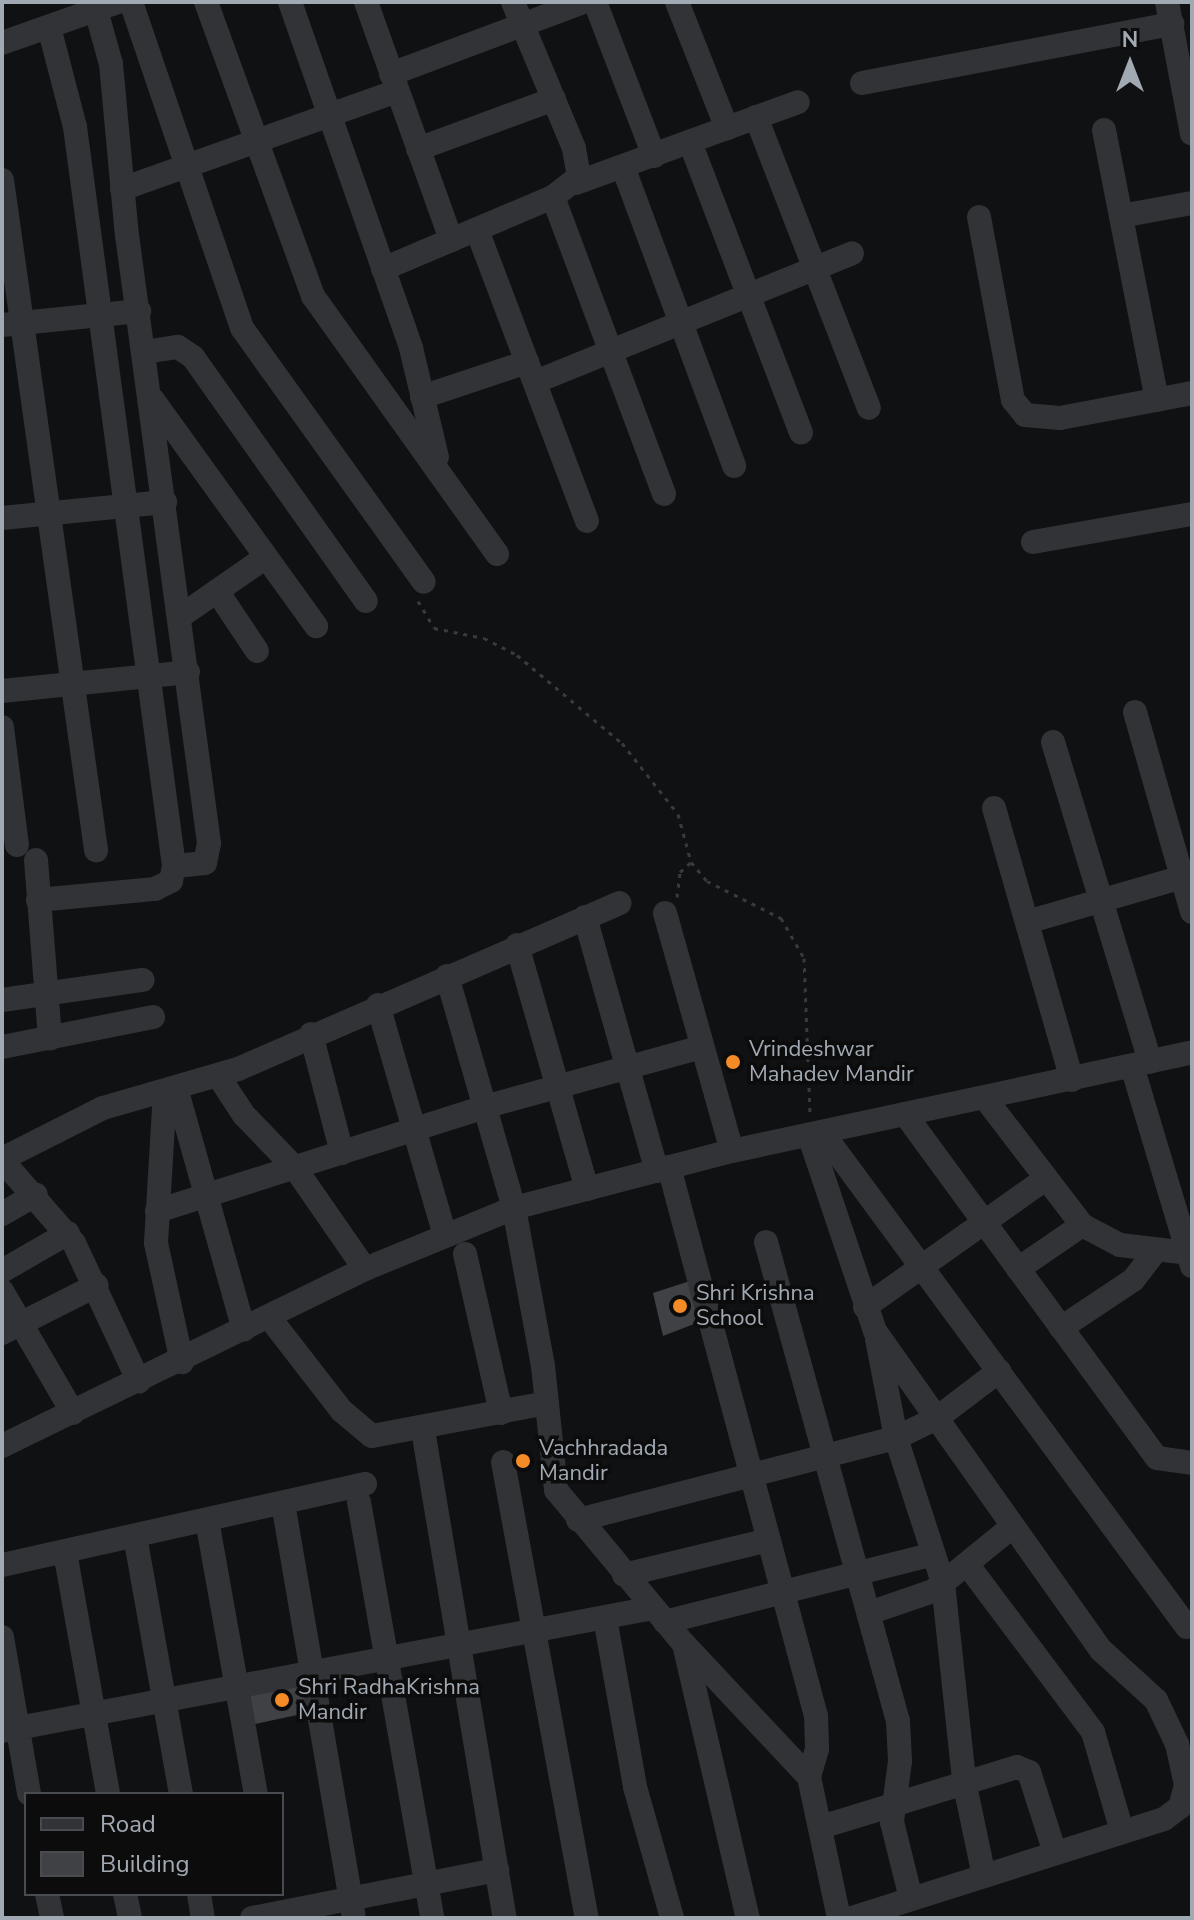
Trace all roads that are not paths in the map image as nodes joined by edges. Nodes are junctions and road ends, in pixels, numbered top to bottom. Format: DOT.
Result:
graph roads {
  1 [pos="131,2"];
  2 [pos="206,2"];
  3 [pos="290,2"];
  4 [pos="513,2"];
  5 [pos="584,2"];
  6 [pos="595,2"];
  7 [pos="677,2"];
  8 [pos="368,3"];
  9 [pos="94,7"];
  10 [pos="1169,13"];
  11 [pos="523,26"];
  12 [pos="49,27"];
  13 [pos="2,43"];
  14 [pos="394,82"];
  15 [pos="862,83"];
  16 [pos="554,99"];
  17 [pos="798,102"];
  18 [pos="330,116"];
  19 [pos="756,117"];
  20 [pos="727,128"];
  21 [pos="1104,130"];
  22 [pos="1192,134"];
  23 [pos="690,142"];
  24 [pos="256,145"];
  25 [pos="418,149"];
  26 [pos="654,156"];
  27 [pos="623,167"];
  28 [pos="187,169"];
  29 [pos="2,180"];
  30 [pos="576,183"];
  31 [pos="122,189"];
  32 [pos="553,197"];
  33 [pos="1192,203"];
  34 [pos="1121,216"];
  35 [pos="979,217"];
  36 [pos="477,230"];
  37 [pos="451,240"];
  38 [pos="852,253"];
  39 [pos="817,268"];
  40 [pos="383,269"];
  41 [pos="747,296"];
  42 [pos="139,311"];
  43 [pos="101,315"];
  44 [pos="681,322"];
  45 [pos="12,324"];
  46 [pos="610,351"];
  47 [pos="145,352"];
  48 [pos="531,372"];
  49 [pos="1192,393"];
  50 [pos="422,397"];
  51 [pos="151,398"];
  52 [pos="1157,400"];
  53 [pos="869,408"];
  54 [pos="801,433"];
  55 [pos="734,466"];
  56 [pos="439,467"];
  57 [pos="664,494"];
  58 [pos="165,502"];
  59 [pos="127,505"];
  60 [pos="48,514"];
  61 [pos="1192,514"];
  62 [pos="2,518"];
  63 [pos="587,521"];
  64 [pos="1033,542"];
  65 [pos="497,554"];
  66 [pos="266,557"];
  67 [pos="424,582"];
  68 [pos="217,591"];
  69 [pos="366,601"];
  70 [pos="181,616"];
  71 [pos="316,626"];
  72 [pos="257,651"];
  73 [pos="188,672"];
  74 [pos="151,676"];
  75 [pos="72,684"];
  76 [pos="2,691"];
  77 [pos="1135,712"];
  78 [pos="2,727"];
  79 [pos="1053,742"];
  80 [pos="994,808"];
  81 [pos="9,812"];
  82 [pos="96,850"];
  83 [pos="174,866"];
  84 [pos="1183,877"];
  85 [pos="1100,899"];
  86 [pos="38,900"];
  87 [pos="619,903"];
  88 [pos="1192,912"];
  89 [pos="665,913"];
  90 [pos="585,917"];
  91 [pos="1027,922"];
  92 [pos="517,945"];
  93 [pos="447,976"];
  94 [pos="143,980"];
  95 [pos="45,994"];
  96 [pos="2,1000"];
  97 [pos="378,1005"];
  98 [pos="153,1017"];
  99 [pos="311,1034"];
  100 [pos="50,1038"];
  101 [pos="2,1047"];
  102 [pos="702,1047"];
  103 [pos="1192,1052"];
  104 [pos="1141,1064"];
  105 [pos="628,1068"];
  106 [pos="219,1077"];
  107 [pos="1072,1080"];
  108 [pos="558,1086"];
  109 [pos="171,1090"];
  110 [pos="985,1098"];
  111 [pos="484,1107"];
  112 [pos="905,1114"];
  113 [pos="415,1129"];
  114 [pos="815,1134"];
  115 [pos="732,1151"];
  116 [pos="342,1153"];
  117 [pos="2,1159"];
  118 [pos="295,1168"];
  119 [pos="663,1169"];
  120 [pos="1045,1179"];
  121 [pos="587,1189"];
  122 [pos="36,1194"];
  123 [pos="207,1197"];
  124 [pos="514,1208"];
  125 [pos="157,1211"];
  126 [pos="2,1214"];
  127 [pos="984,1222"];
  128 [pos="1082,1225"];
  129 [pos="68,1233"];
  130 [pos="445,1235"];
  131 [pos="766,1242"];
  132 [pos="1154,1253"];
  133 [pos="465,1254"];
  134 [pos="1190,1259"];
  135 [pos="920,1265"];
  136 [pos="365,1269"];
  137 [pos="1018,1269"];
  138 [pos="2,1271"];
  139 [pos="97,1285"];
  140 [pos="2,1291"];
  141 [pos="865,1307"];
  142 [pos="269,1317"];
  143 [pos="11,1328"];
  144 [pos="1061,1328"];
  145 [pos="244,1330"];
  146 [pos="875,1331"];
  147 [pos="182,1362"];
  148 [pos="999,1371"];
  149 [pos="139,1382"];
  150 [pos="547,1403"];
  151 [pos="73,1413"];
  152 [pos="501,1413"];
  153 [pos="937,1418"];
  154 [pos="423,1430"];
  155 [pos="896,1438"];
  156 [pos="2,1446"];
  157 [pos="827,1456"];
  158 [pos="503,1462"];
  159 [pos="1192,1463"];
  160 [pos="752,1475"];
  161 [pos="283,1503"];
  162 [pos="207,1520"];
  163 [pos="578,1520"];
  164 [pos="1013,1526"];
  165 [pos="135,1536"];
  166 [pos="769,1540"];
  167 [pos="65,1552"];
  168 [pos="934,1554"];
  169 [pos="967,1564"];
  170 [pos="2,1565"];
  171 [pos="858,1573"];
  172 [pos="624,1575"];
  173 [pos="943,1583"];
  174 [pos="783,1592"];
  175 [pos="869,1613"];
  176 [pos="659,1615"];
  177 [pos="605,1618"];
  178 [pos="1187,1627"];
  179 [pos="535,1632"];
  180 [pos="2,1637"];
  181 [pos="684,1644"];
  182 [pos="460,1646"];
  183 [pos="388,1660"];
  184 [pos="313,1674"];
  185 [pos="238,1688"];
  186 [pos="164,1701"];
  187 [pos="94,1714"];
  188 [pos="10,1730"];
  189 [pos="809,1777"];
  190 [pos="964,1781"];
  191 [pos="28,1792"];
  192 [pos="108,1792"];
  193 [pos="181,1792"];
  194 [pos="256,1792"];
  195 [pos="892,1802"];
  196 [pos="821,1827"];
  197 [pos="1122,1831"];
  198 [pos="1055,1853"];
  199 [pos="497,1870"];
  200 [pos="984,1876"];
  201 [pos="426,1885"];
  202 [pos="47,1896"];
  203 [pos="125,1896"];
  204 [pos="199,1896"];
  205 [pos="911,1899"];
  206 [pos="277,1909"];
  207 [pos="352,1910"];
  208 [pos="52,1918"];
  209 [pos="130,1918"];
  210 [pos="203,1918"];
  211 [pos="252,1918"];
  212 [pos="432,1918"];
  213 [pos="505,1918"];
  214 [pos="587,1918"];
  215 [pos="672,1918"];
  216 [pos="748,1918"];
  217 [pos="839,1918"];
  218 [pos="851,1918"];
  1 -- 28 [label="street"];
  2 -- 24 [label="street"];
  3 -- 18 [label="street"];
  4 -- 11 [label="street"];
  5 -- 11 [label="street"];
  6 -- 26 [label="street"];
  7 -- 20 [label="street"];
  8 -- 14 [label="street"];
  9 -- 12 [label="street"];
  9 -- 31 [label="street"];
  10 -- 15 [label="street"];
  10 -- 22 [label="street"];
  11 -- 14 [label="street"];
  11 -- 16 [label="street"];
  12 -- 13 [label="street"];
  12 -- 43 [label="street"];
  14 -- 18 [label="street"];
  14 -- 25 [label="street"];
  16 -- 25 [label="street"];
  16 -- 30 [label="street"];
  17 -- 19 [label="street"];
  18 -- 24 [label="street"];
  18 -- 40 [label="street"];
  19 -- 20 [label="street"];
  19 -- 39 [label="street"];
  20 -- 23 [label="street"];
  21 -- 34 [label="street"];
  23 -- 26 [label="street"];
  23 -- 41 [label="street"];
  24 -- 28 [label="street"];
  24 -- 56 [label="street"];
  25 -- 37 [label="street"];
  26 -- 27 [label="street"];
  27 -- 30 [label="street"];
  27 -- 44 [label="street"];
  28 -- 31 [label="street"];
  28 -- 67 [label="street"];
  29 -- 45 [label="street"];
  30 -- 32 [label="street"];
  31 -- 42 [label="street"];
  32 -- 36 [label="street"];
  32 -- 46 [label="street"];
  33 -- 34 [label="street"];
  34 -- 52 [label="street"];
  35 -- 52 [label="street"];
  36 -- 37 [label="street"];
  36 -- 48 [label="street"];
  37 -- 40 [label="street"];
  38 -- 39 [label="street"];
  39 -- 41 [label="street"];
  39 -- 53 [label="street"];
  40 -- 50 [label="street"];
  41 -- 44 [label="street"];
  41 -- 54 [label="street"];
  42 -- 43 [label="street"];
  42 -- 47 [label="street"];
  43 -- 45 [label="street"];
  43 -- 59 [label="street"];
  44 -- 46 [label="street"];
  44 -- 55 [label="street"];
  45 -- 60 [label="street"];
  46 -- 48 [label="street"];
  46 -- 57 [label="street"];
  47 -- 51 [label="street"];
  47 -- 69 [label="street"];
  48 -- 50 [label="street"];
  48 -- 63 [label="street"];
  49 -- 52 [label="street"];
  50 -- 56 [label="street"];
  51 -- 58 [label="street"];
  51 -- 66 [label="street"];
  56 -- 65 [label="street"];
  58 -- 59 [label="street"];
  58 -- 70 [label="street"];
  59 -- 60 [label="street"];
  59 -- 74 [label="street"];
  60 -- 62 [label="street"];
  60 -- 75 [label="street"];
  61 -- 64 [label="street"];
  66 -- 68 [label="street"];
  66 -- 71 [label="street"];
  68 -- 70 [label="street"];
  68 -- 72 [label="street"];
  70 -- 73 [label="street"];
  73 -- 74 [label="street"];
  73 -- 83 [label="street"];
  74 -- 75 [label="street"];
  74 -- 83 [label="street"];
  75 -- 76 [label="street"];
  75 -- 82 [label="street"];
  77 -- 84 [label="street"];
  78 -- 81 [label="street"];
  79 -- 85 [label="street"];
  80 -- 91 [label="street"];
  81 -- 86 [label="street"];
  83 -- 86 [label="street"];
  84 -- 85 [label="street"];
  84 -- 88 [label="street"];
  85 -- 91 [label="street"];
  85 -- 104 [label="street"];
  86 -- 95 [label="street"];
  87 -- 90 [label="street"];
  89 -- 102 [label="street"];
  90 -- 92 [label="street"];
  90 -- 105 [label="street"];
  91 -- 107 [label="street"];
  92 -- 93 [label="street"];
  92 -- 108 [label="street"];
  93 -- 97 [label="street"];
  93 -- 111 [label="street"];
  94 -- 95 [label="street"];
  95 -- 96 [label="street"];
  95 -- 100 [label="street"];
  97 -- 99 [label="street"];
  97 -- 113 [label="street"];
  98 -- 100 [label="street"];
  99 -- 106 [label="street"];
  99 -- 116 [label="street"];
  100 -- 101 [label="street"];
  102 -- 105 [label="street"];
  102 -- 115 [label="street"];
  103 -- 104 [label="street"];
  104 -- 107 [label="street"];
  104 -- 134 [label="street"];
  105 -- 108 [label="street"];
  105 -- 119 [label="street"];
  106 -- 109 [label="street"];
  106 -- 118 [label="street"];
  107 -- 110 [label="street"];
  108 -- 111 [label="street"];
  108 -- 121 [label="street"];
  109 -- 117 [label="street"];
  109 -- 123 [label="street"];
  109 -- 125 [label="street"];
  110 -- 112 [label="street"];
  110 -- 120 [label="street"];
  111 -- 113 [label="street"];
  111 -- 124 [label="street"];
  112 -- 114 [label="street"];
  112 -- 127 [label="street"];
  113 -- 116 [label="street"];
  113 -- 130 [label="street"];
  114 -- 115 [label="street"];
  114 -- 135 [label="street"];
  114 -- 141 [label="street"];
  115 -- 119 [label="street"];
  116 -- 118 [label="street"];
  117 -- 122 [label="street"];
  118 -- 123 [label="street"];
  118 -- 136 [label="street"];
  119 -- 121 [label="street"];
  119 -- 160 [label="street"];
  120 -- 127 [label="street"];
  120 -- 128 [label="street"];
  121 -- 124 [label="street"];
  122 -- 126 [label="street"];
  122 -- 129 [label="street"];
  123 -- 125 [label="street"];
  123 -- 145 [label="street"];
  124 -- 130 [label="street"];
  124 -- 150 [label="street"];
  125 -- 147 [label="street"];
  127 -- 135 [label="street"];
  127 -- 137 [label="street"];
  128 -- 132 [label="street"];
  128 -- 137 [label="street"];
  129 -- 138 [label="street"];
  129 -- 139 [label="street"];
  130 -- 136 [label="street"];
  131 -- 157 [label="street"];
  132 -- 134 [label="street"];
  132 -- 144 [label="street"];
  133 -- 152 [label="street"];
  135 -- 141 [label="street"];
  135 -- 148 [label="street"];
  136 -- 142 [label="street"];
  137 -- 144 [label="street"];
  139 -- 143 [label="street"];
  139 -- 149 [label="street"];
  140 -- 143 [label="street"];
  141 -- 146 [label="street"];
  142 -- 145 [label="street"];
  142 -- 154 [label="street"];
  143 -- 151 [label="street"];
  144 -- 159 [label="street"];
  145 -- 147 [label="street"];
  146 -- 153 [label="street"];
  146 -- 155 [label="street"];
  147 -- 149 [label="street"];
  148 -- 153 [label="street"];
  148 -- 178 [label="street"];
  149 -- 151 [label="street"];
  150 -- 152 [label="street"];
  150 -- 163 [label="street"];
  151 -- 156 [label="street"];
  152 -- 154 [label="street"];
  153 -- 155 [label="street"];
  153 -- 164 [label="street"];
  154 -- 182 [label="street"];
  155 -- 157 [label="street"];
  155 -- 168 [label="street"];
  157 -- 160 [label="street"];
  157 -- 171 [label="street"];
  158 -- 179 [label="street"];
  160 -- 163 [label="street"];
  160 -- 166 [label="street"];
  161 -- 162 [label="street"];
  161 -- 183 [label="street"];
  161 -- 184 [label="street"];
  162 -- 165 [label="street"];
  162 -- 185 [label="street"];
  163 -- 172 [label="street"];
  164 -- 169 [label="street"];
  164 -- 197 [label="street"];
  165 -- 167 [label="street"];
  165 -- 186 [label="street"];
  166 -- 172 [label="street"];
  166 -- 174 [label="street"];
  167 -- 170 [label="street"];
  167 -- 187 [label="street"];
  168 -- 171 [label="street"];
  168 -- 173 [label="street"];
  169 -- 173 [label="street"];
  169 -- 197 [label="street"];
  171 -- 174 [label="street"];
  171 -- 175 [label="street"];
  172 -- 176 [label="street"];
  173 -- 175 [label="street"];
  173 -- 190 [label="street"];
  174 -- 176 [label="street"];
  174 -- 189 [label="street"];
  175 -- 195 [label="street"];
  176 -- 177 [label="street"];
  176 -- 181 [label="street"];
  177 -- 179 [label="street"];
  177 -- 215 [label="street"];
  179 -- 182 [label="street"];
  179 -- 214 [label="street"];
  180 -- 188 [label="street"];
  181 -- 189 [label="street"];
  181 -- 216 [label="street"];
  182 -- 183 [label="street"];
  182 -- 199 [label="street"];
  183 -- 184 [label="street"];
  183 -- 201 [label="street"];
  184 -- 185 [label="street"];
  184 -- 207 [label="street"];
  185 -- 186 [label="street"];
  185 -- 194 [label="street"];
  186 -- 187 [label="street"];
  186 -- 193 [label="street"];
  187 -- 188 [label="street"];
  187 -- 192 [label="street"];
  188 -- 191 [label="street"];
  189 -- 196 [label="street"];
  190 -- 195 [label="street"];
  190 -- 198 [label="street"];
  190 -- 200 [label="street"];
  195 -- 196 [label="street"];
  195 -- 205 [label="street"];
  196 -- 217 [label="street"];
  197 -- 198 [label="street"];
  198 -- 200 [label="street"];
  199 -- 201 [label="street"];
  199 -- 213 [label="street"];
  200 -- 205 [label="street"];
  201 -- 207 [label="street"];
  201 -- 212 [label="street"];
  202 -- 208 [label="street"];
  203 -- 209 [label="street"];
  204 -- 210 [label="street"];
  205 -- 218 [label="street"];
  206 -- 207 [label="street"];
  206 -- 211 [label="street"];
}
